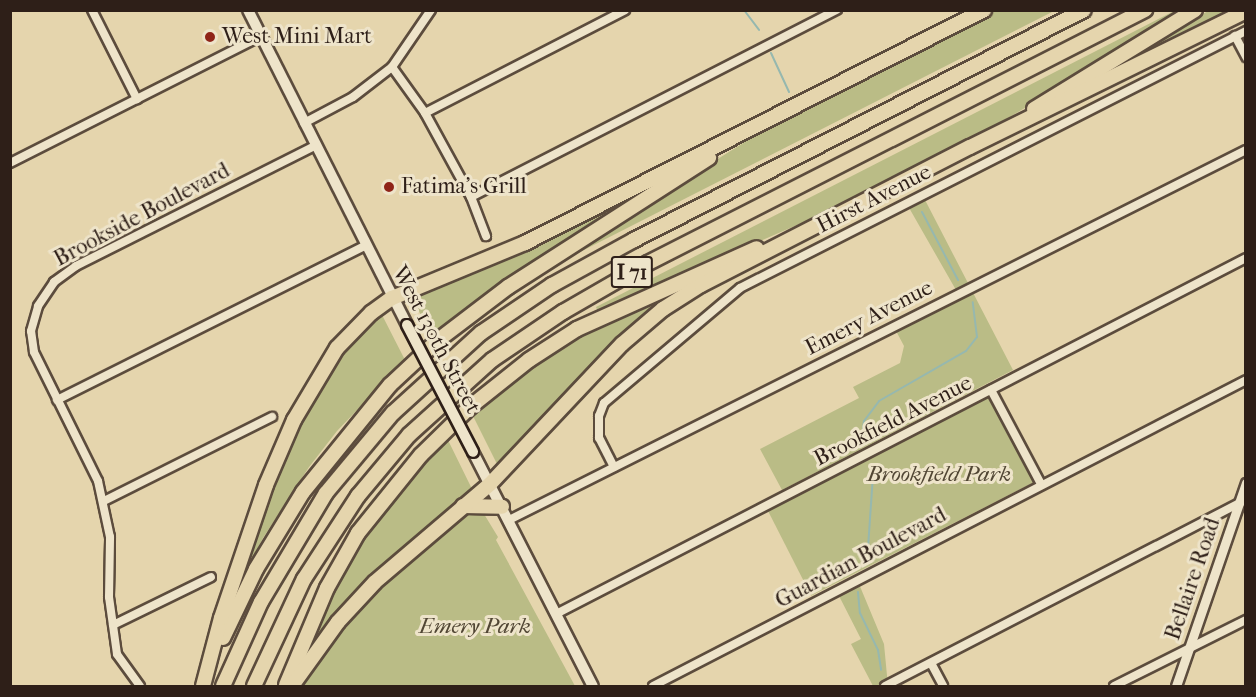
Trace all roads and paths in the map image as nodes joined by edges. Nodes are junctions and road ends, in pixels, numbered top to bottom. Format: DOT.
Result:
graph roads {
  1 [pos="92,10"];
  2 [pos="248,10"];
  3 [pos="431,10"];
  4 [pos="625,10"];
  5 [pos="837,10"];
  6 [pos="1084,10"];
  7 [pos="1145,10"];
  8 [pos="1195,10"];
  9 [pos="984,11"];
  10 [pos="1245,11"];
  11 [pos="1245,31"];
  12 [pos="261,36"];
  13 [pos="1235,36"];
  14 [pos="1245,57"];
  15 [pos="392,67"];
  16 [pos="137,99"];
  17 [pos="425,112"];
  18 [pos="304,123"];
  19 [pos="753,128"];
  20 [pos="315,146"];
  21 [pos="970,147"];
  22 [pos="1245,150"];
  23 [pos="10,151"];
  24 [pos="13,161"];
  25 [pos="883,192"];
  26 [pos="471,197"];
  27 [pos="486,236"];
  28 [pos="364,246"];
  29 [pos="1245,258"];
  30 [pos="392,298"];
  31 [pos="1245,380"];
  32 [pos="991,390"];
  33 [pos="57,400"];
  34 [pos="272,417"];
  35 [pos="614,467"];
  36 [pos="1245,483"];
  37 [pos="490,484"];
  38 [pos="1041,484"];
  39 [pos="104,501"];
  40 [pos="1242,502"];
  41 [pos="463,506"];
  42 [pos="502,507"];
  43 [pos="510,520"];
  44 [pos="211,577"];
  45 [pos="555,614"];
  46 [pos="1245,620"];
  47 [pos="113,626"];
  48 [pos="1190,648"];
  49 [pos="931,663"];
  50 [pos="140,687"];
  51 [pos="203,687"];
  52 [pos="223,687"];
  53 [pos="254,687"];
  54 [pos="285,687"];
  55 [pos="292,687"];
  56 [pos="592,687"];
  57 [pos="653,687"];
  58 [pos="885,687"];
  59 [pos="944,687"];
  60 [pos="1114,687"];
  61 [pos="1176,687"];
  1 -- 16 [label="street"];
  2 -- 12 [label="main road, West 130th Street"];
  3 -- 15 [label="street"];
  4 -- 17 [label="street"];
  5 -- 26 [label="street"];
  6 -- 52 [label="highway, I 71"];
  7 -- 53 [label="highway, I 71"];
  8 -- 21 [label="highway"];
  9 -- 19 [label="highway"];
  10 -- 21 [label="highway"];
  11 -- 13 [label="street, Hirst Avenue"];
  12 -- 16 [label="street"];
  12 -- 18 [label="main road, West 130th Street"];
  13 -- 14 [label="street"];
  13 -- 35 [label="street, Hirst Avenue"];
  15 -- 17 [label="street"];
  15 -- 18 [label="street"];
  16 -- 24 [label="street"];
  17 -- 26 [label="street"];
  18 -- 20 [label="main road, West 130th Street"];
  19 -- 30 [label="highway"];
  19 -- 51 [label="highway"];
  20 -- 28 [label="main road, West 130th Street"];
  20 -- 33 [label="street, Brookside Boulevard"];
  21 -- 25 [label="highway"];
  22 -- 35 [label="street, Emery Avenue"];
  23 -- 24 [label="street"];
  25 -- 37 [label="highway"];
  25 -- 54 [label="highway"];
  26 -- 27 [label="street"];
  28 -- 30 [label="main road, West 130th Street"];
  28 -- 33 [label="street"];
  29 -- 32 [label="street, Brookfield Avenue"];
  30 -- 37 [label="main road, West 130th Street, bridge"];
  30 -- 51 [label="highway"];
  31 -- 38 [label="street, Guardian Boulevard"];
  32 -- 38 [label="street"];
  32 -- 45 [label="street, Brookfield Avenue"];
  33 -- 39 [label="street, Brookside Boulevard"];
  34 -- 39 [label="street"];
  35 -- 43 [label="street, Emery Avenue"];
  36 -- 40 [label="street, Bellaire Road"];
  37 -- 41 [label="highway"];
  37 -- 42 [label="main road, West 130th Street"];
  38 -- 57 [label="street, Guardian Boulevard"];
  39 -- 47 [label="street, Brookside Boulevard"];
  40 -- 48 [label="street, Bellaire Road"];
  40 -- 49 [label="street"];
  41 -- 42 [label="highway"];
  41 -- 55 [label="highway"];
  42 -- 43 [label="main road, West 130th Street"];
  43 -- 45 [label="main road, West 130th Street"];
  44 -- 47 [label="street"];
  45 -- 56 [label="main road, West 130th Street"];
  46 -- 48 [label="street"];
  47 -- 50 [label="street, Brookside Boulevard"];
  48 -- 60 [label="street"];
  48 -- 61 [label="street, Bellaire Road"];
  49 -- 58 [label="street"];
  49 -- 59 [label="street"];
}
